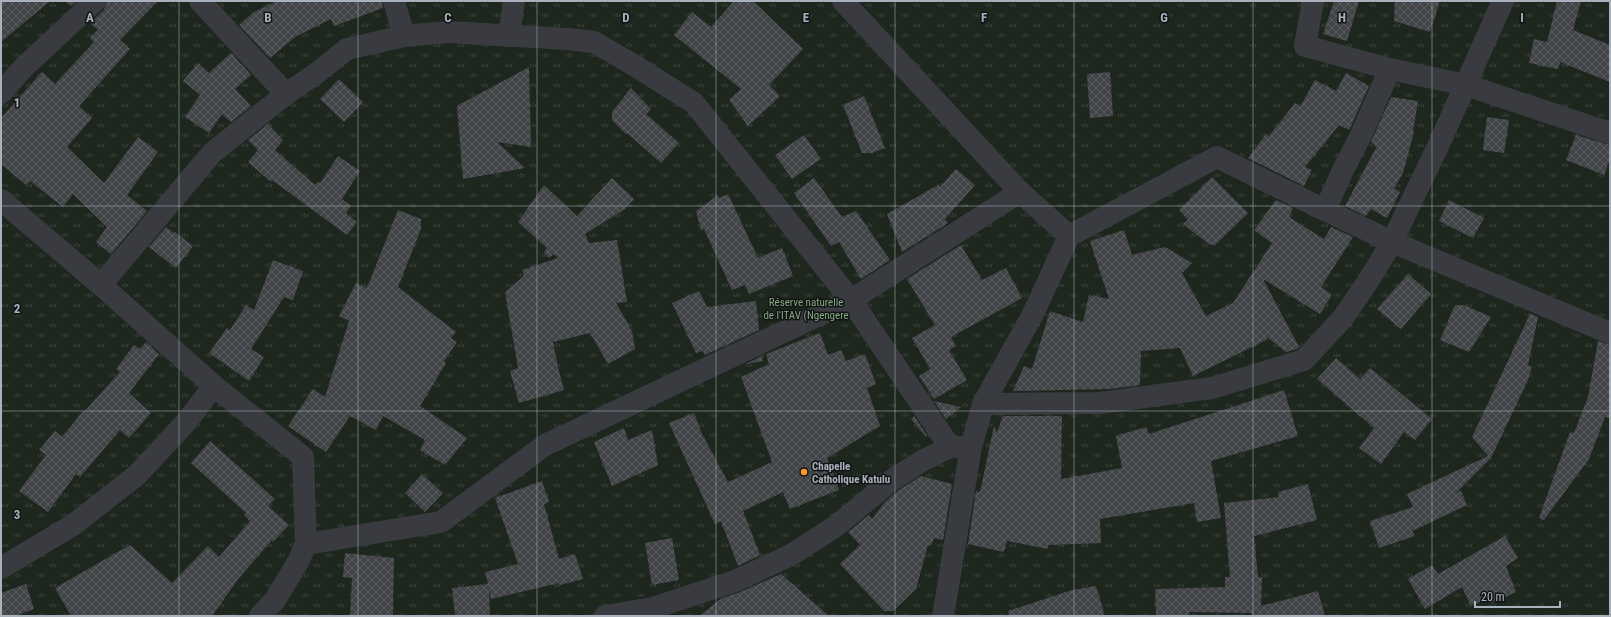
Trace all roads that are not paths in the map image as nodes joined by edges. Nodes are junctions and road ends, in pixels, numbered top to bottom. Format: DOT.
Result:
graph roads {
  1 [pos="95,1"];
  2 [pos="200,1"];
  3 [pos="394,1"];
  4 [pos="514,1"];
  5 [pos="843,1"];
  6 [pos="1313,1"];
  7 [pos="1502,1"];
  8 [pos="404,36"];
  9 [pos="509,36"];
  10 [pos="1390,69"];
  11 [pos="1466,85"];
  12 [pos="1,92"];
  13 [pos="286,94"];
  14 [pos="1610,133"];
  15 [pos="1020,192"];
  16 [pos="1,200"];
  17 [pos="1325,210"];
  18 [pos="1069,236"];
  19 [pos="1392,242"];
  20 [pos="101,284"];
  21 [pos="852,300"];
  22 [pos="1610,333"];
  23 [pos="214,386"];
  24 [pos="983,404"];
  25 [pos="960,447"];
  26 [pos="306,544"];
  27 [pos="1,568"];
  28 [pos="260,616"];
  29 [pos="605,616"];
  30 [pos="943,616"];
  1 -- 12 [label="street"];
  2 -- 13 [label="street"];
  3 -- 8 [label="street"];
  4 -- 9 [label="street"];
  5 -- 15 [label="street"];
  6 -- 10 [label="street"];
  7 -- 11 [label="street"];
  8 -- 9 [label="street"];
  8 -- 13 [label="street"];
  9 -- 21 [label="street"];
  10 -- 11 [label="street"];
  10 -- 17 [label="street"];
  11 -- 14 [label="street"];
  11 -- 19 [label="street"];
  13 -- 20 [label="street"];
  15 -- 18 [label="street"];
  15 -- 21 [label="street"];
  16 -- 20 [label="street"];
  17 -- 18 [label="street"];
  17 -- 19 [label="street"];
  18 -- 24 [label="street"];
  19 -- 22 [label="street"];
  19 -- 24 [label="street"];
  20 -- 23 [label="street"];
  21 -- 25 [label="street"];
  21 -- 26 [label="street"];
  23 -- 26 [label="street"];
  23 -- 27 [label="street"];
  24 -- 25 [label="street"];
  25 -- 29 [label="street"];
  25 -- 30 [label="street"];
  26 -- 28 [label="street"];
}
